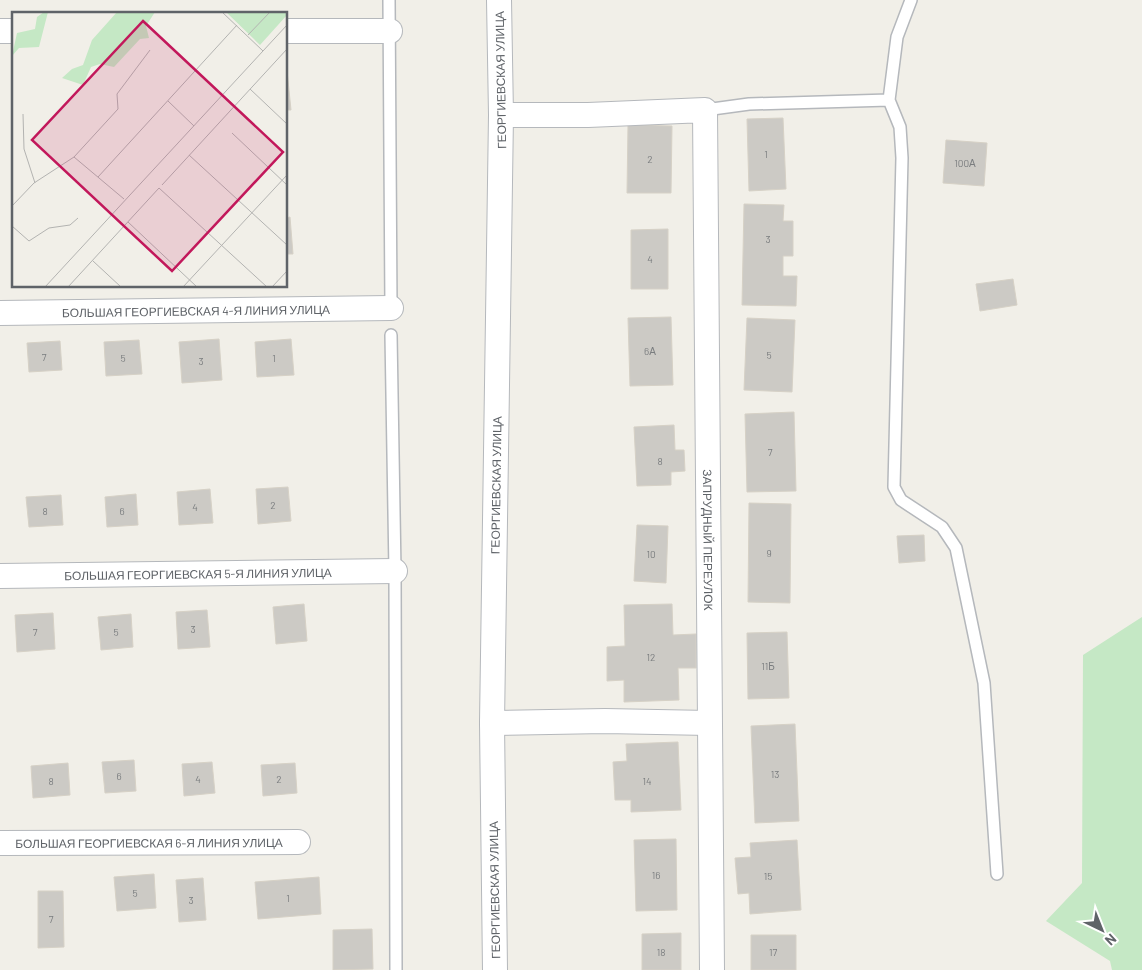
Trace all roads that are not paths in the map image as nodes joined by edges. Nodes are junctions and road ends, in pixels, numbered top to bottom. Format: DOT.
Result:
graph roads {
  1 [pos="389,0"];
  2 [pos="499,0"];
  3 [pos="911,0"];
  4 [pos="288,31"];
  5 [pos="390,31"];
  6 [pos="889,100"];
  7 [pos="705,110"];
  8 [pos="501,115"];
  9 [pos="391,308"];
  10 [pos="0,313"];
  11 [pos="391,335"];
  12 [pos="395,571"];
  13 [pos="0,576"];
  14 [pos="492,722"];
  15 [pos="709,723"];
  16 [pos="298,842"];
  17 [pos="0,843"];
  18 [pos="997,874"];
  19 [pos="396,970"];
  20 [pos="495,970"];
  21 [pos="712,970"];
  1 -- 5 [label="lane"];
  2 -- 8 [label="street, ГЕОРГИЕВСКАЯ УЛИЦА"];
  3 -- 6 [label="lane"];
  4 -- 5 [label="street"];
  5 -- 9 [label="lane"];
  6 -- 7 [label="lane"];
  6 -- 18 [label="lane"];
  7 -- 8 [label="street"];
  7 -- 15 [label="street, ЗАПРУДНЫЙ ПЕРЕУЛОК"];
  8 -- 14 [label="street, ГЕОРГИЕВСКАЯ УЛИЦА"];
  9 -- 10 [label="street, БОЛЬШАЯ ГЕОРГИЕВСКАЯ 4-Я ЛИНИЯ УЛИЦА"];
  11 -- 12 [label="lane"];
  12 -- 13 [label="street, БОЛЬШАЯ ГЕОРГИЕВСКАЯ 5-Я ЛИНИЯ УЛИЦА"];
  12 -- 19 [label="lane"];
  14 -- 15 [label="street"];
  14 -- 20 [label="street, ГЕОРГИЕВСКАЯ УЛИЦА"];
  15 -- 21 [label="street, ЗАПРУДНЫЙ ПЕРЕУЛОК"];
  16 -- 17 [label="street, БОЛЬШАЯ ГЕОРГИЕВСКАЯ 6-Я ЛИНИЯ УЛИЦА"];
}
